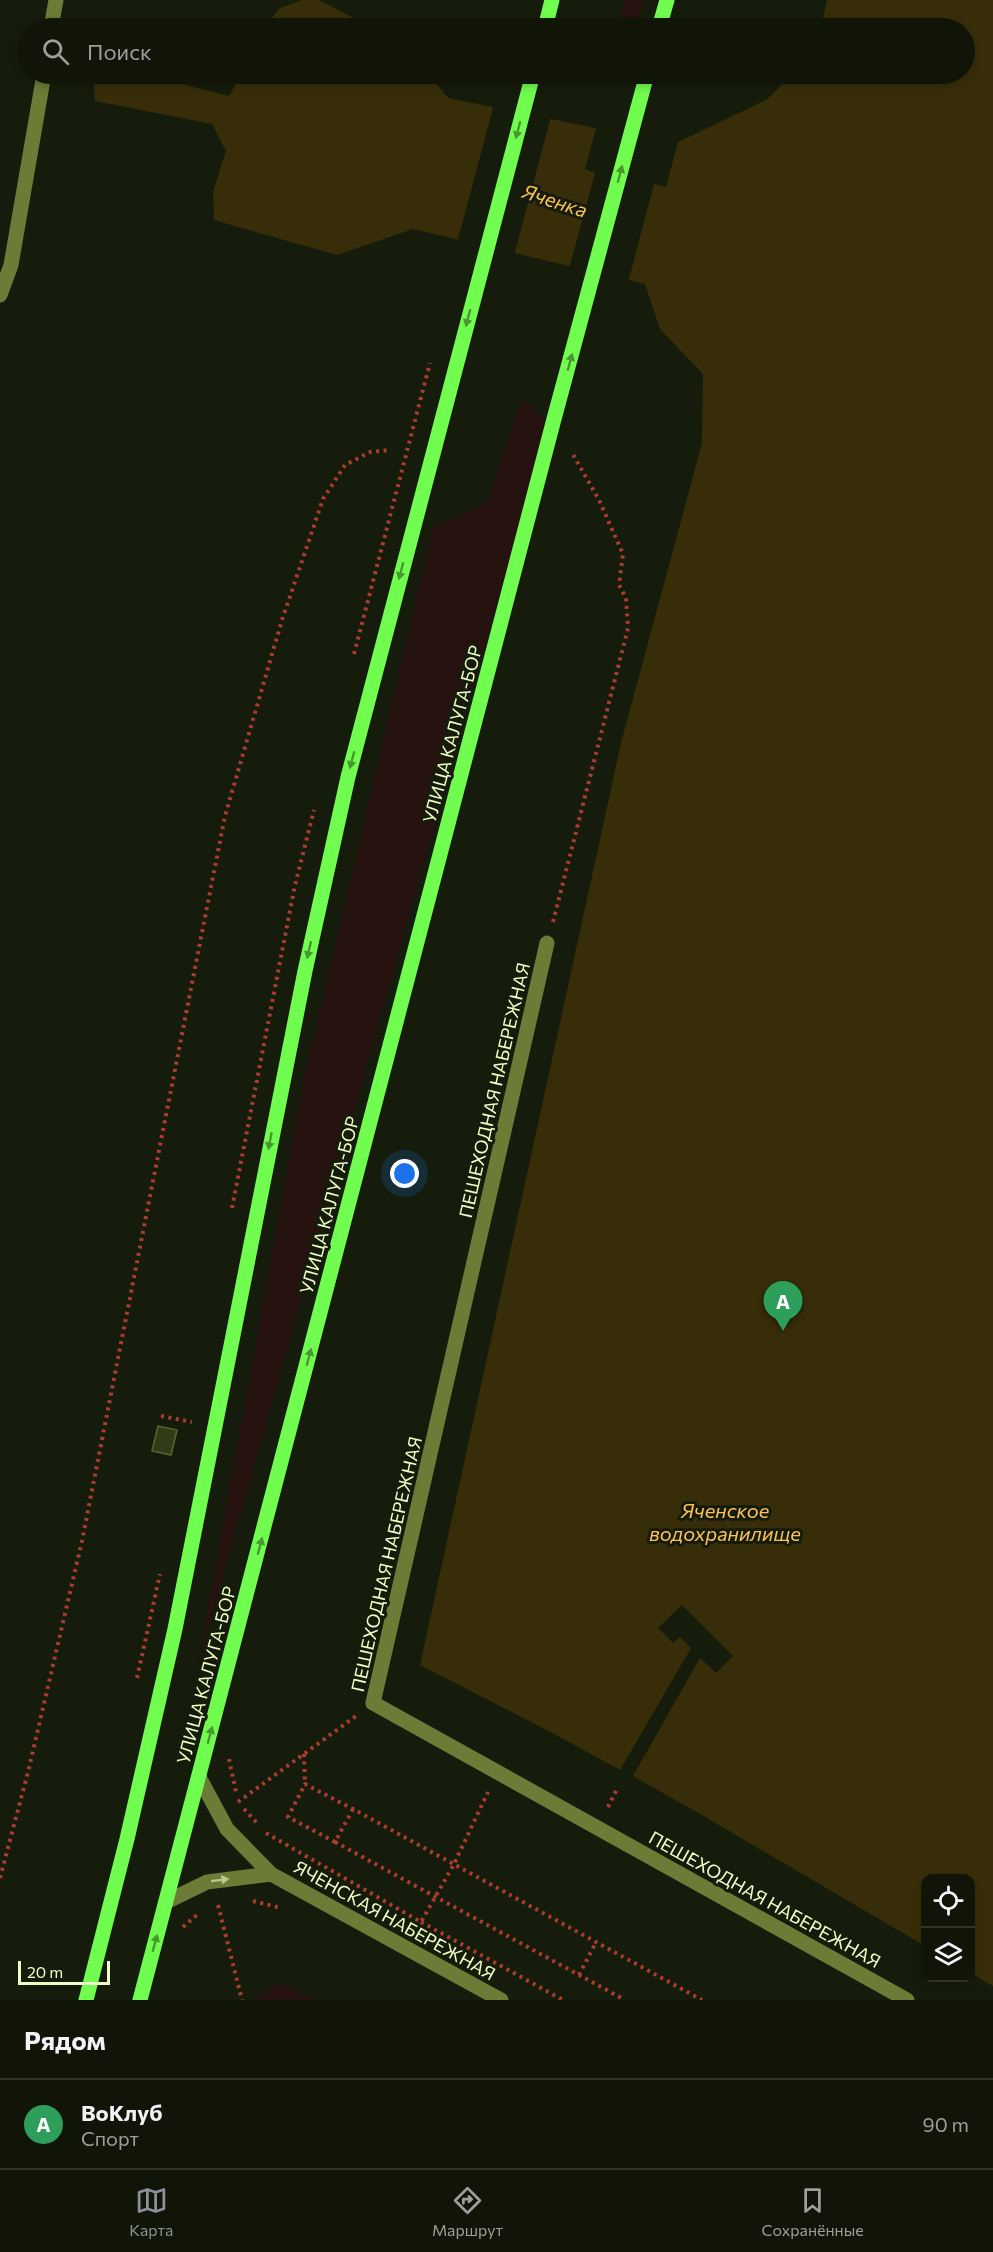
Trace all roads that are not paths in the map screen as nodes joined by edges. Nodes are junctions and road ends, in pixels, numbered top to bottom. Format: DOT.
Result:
graph roads {
  1 [pos="56,0"];
  2 [pos="552,0"];
  3 [pos="667,0"];
  4 [pos="53,18"];
  5 [pos="548,18"];
  6 [pos="662,18"];
  7 [pos="42,84"];
  8 [pos="530,84"];
  9 [pos="644,84"];
  10 [pos="0,296"];
  11 [pos="547,943"];
  12 [pos="200,1777"];
  13 [pos="271,1874"];
  14 [pos="166,1902"];
  15 [pos="86,2000"];
  16 [pos="140,2000"];
  17 [pos="501,2000"];
  18 [pos="908,2000"];
  1 -- 4 [label="street"];
  2 -- 5 [label="main road"];
  3 -- 6 [label="main road"];
  7 -- 10 [label="street"];
  8 -- 15 [label="main road, УЛИЦА КАЛУГА-БОР, one-way"];
  12 -- 9 [label="main road, УЛИЦА КАЛУГА-БОР, one-way"];
  11 -- 18 [label="street, ПЕШЕХОДНАЯ НАБЕРЕЖНАЯ"];
  12 -- 13 [label="street, ЯЧЕНСКАЯ НАБЕРЕЖНАЯ"];
  12 -- 14 [label="main road, УЛИЦА КАЛУГА-БОР"];
  14 -- 13 [label="street, one-way"];
  13 -- 17 [label="street, ЯЧЕНСКАЯ НАБЕРЕЖНАЯ"];
  16 -- 14 [label="main road, УЛИЦА КАЛУГА-БОР, one-way"];
}
